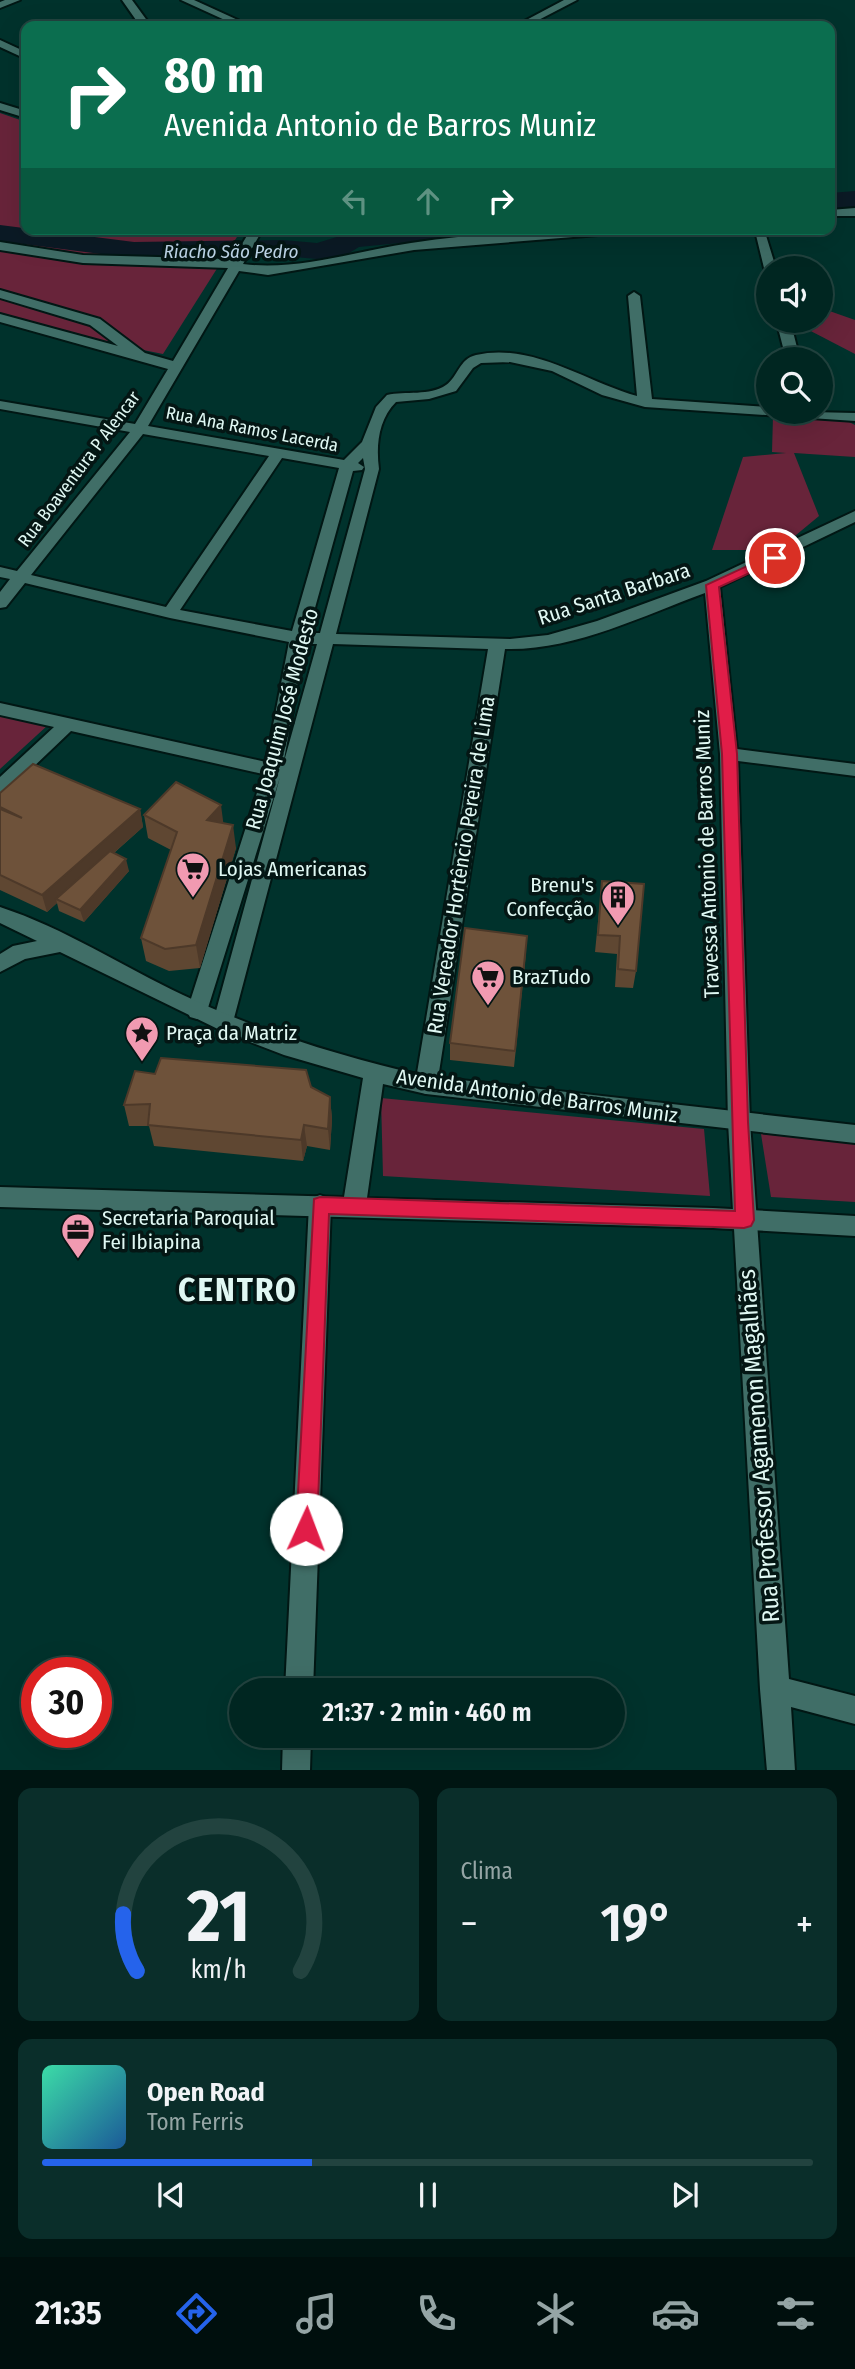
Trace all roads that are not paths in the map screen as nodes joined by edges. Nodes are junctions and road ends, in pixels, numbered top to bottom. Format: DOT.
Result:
graph roads {
  1 [pos="13,0"];
  2 [pos="127,0"];
  3 [pos="186,0"];
  4 [pos="572,0"];
  5 [pos="0,5"];
  6 [pos="142,21"];
  7 [pos="234,21"];
  8 [pos="530,21"];
  9 [pos="20,38"];
  10 [pos="0,42"];
  11 [pos="21,53"];
  12 [pos="0,106"];
  13 [pos="21,113"];
  14 [pos="855,212"];
  15 [pos="835,213"];
  16 [pos="253,235"];
  17 [pos="549,235"];
  18 [pos="762,235"];
  19 [pos="0,246"];
  20 [pos="767,256"];
  21 [pos="239,258"];
  22 [pos="0,294"];
  23 [pos="634,296"];
  24 [pos="0,318"];
  25 [pos="140,356"];
  26 [pos="177,367"];
  27 [pos="645,403"];
  28 [pos="0,405"];
  29 [pos="756,409"];
  30 [pos="833,415"];
  31 [pos="853,418"];
  32 [pos="141,428"];
  33 [pos="369,444"];
  34 [pos="278,453"];
  35 [pos="346,466"];
  36 [pos="372,469"];
  37 [pos="855,516"];
  38 [pos="332,517"];
  39 [pos="359,519"];
  40 [pos="0,572"];
  41 [pos="20,578"];
  42 [pos="712,585"];
  43 [pos="0,603"];
  44 [pos="170,613"];
  45 [pos="298,638"];
  46 [pos="327,640"];
  47 [pos="496,645"];
  48 [pos="0,709"];
  49 [pos="67,725"];
  50 [pos="729,754"];
  51 [pos="855,770"];
  52 [pos="273,771"];
  53 [pos="292,773"];
  54 [pos="0,788"];
  55 [pos="0,915"];
  56 [pos="65,943"];
  57 [pos="0,964"];
  58 [pos="197,1011"];
  59 [pos="223,1022"];
  60 [pos="374,1073"];
  61 [pos="426,1085"];
  62 [pos="739,1122"];
  63 [pos="855,1133"];
  64 [pos="0,1197"];
  65 [pos="320,1205"];
  66 [pos="354,1206"];
  67 [pos="744,1220"];
  68 [pos="855,1226"];
  69 [pos="300,1678"];
  70 [pos="774,1689"];
  71 [pos="855,1710"];
  72 [pos="297,1748"];
  73 [pos="296,1770"];
  74 [pos="781,1770"];
  1 -- 5 [label="street"];
  2 -- 6 [label="street"];
  3 -- 7 [label="street"];
  4 -- 8 [label="street"];
  9 -- 10 [label="street"];
  10 -- 11 [label="street"];
  12 -- 13 [label="street"];
  14 -- 15 [label="street"];
  16 -- 21 [label="street, Rua Boaventura P Alencar"];
  17 -- 21 [label="street"];
  18 -- 20 [label="street"];
  19 -- 21 [label="street"];
  21 -- 26 [label="street, Rua Boaventura P Alencar"];
  22 -- 25 [label="street"];
  23 -- 27 [label="street"];
  24 -- 25 [label="street"];
  25 -- 26 [label="street"];
  26 -- 32 [label="street, Rua Boaventura P Alencar"];
  27 -- 29 [label="street"];
  27 -- 33 [label="street"];
  28 -- 32 [label="street, Rua Ana Ramos Lacerda"];
  30 -- 31 [label="street"];
  32 -- 34 [label="street, Rua Ana Ramos Lacerda"];
  32 -- 41 [label="street, Rua Boaventura P Alencar"];
  33 -- 35 [label="street"];
  33 -- 36 [label="street"];
  34 -- 35 [label="street, Rua Ana Ramos Lacerda"];
  34 -- 44 [label="street"];
  35 -- 36 [label="street, Rua Ana Ramos Lacerda"];
  35 -- 38 [label="street, Rua Joaquim José Modesto"];
  36 -- 39 [label="street, Rua Joaquim José Modesto"];
  37 -- 42 [label="street, Rua Santa Barbara"];
  38 -- 39 [label="street"];
  38 -- 45 [label="street, Rua Joaquim José Modesto"];
  39 -- 46 [label="street, Rua Joaquim José Modesto"];
  40 -- 41 [label="street, Rua Santa Barbara"];
  41 -- 43 [label="street, Rua Boaventura P Alencar"];
  41 -- 44 [label="street, Rua Santa Barbara"];
  42 -- 47 [label="street, Rua Santa Barbara"];
  42 -- 50 [label="street, Travessa Antonio de Barros Muniz"];
  44 -- 45 [label="street, Rua Santa Barbara"];
  45 -- 46 [label="street, Rua Santa Barbara"];
  45 -- 52 [label="street, Rua Joaquim José Modesto"];
  46 -- 47 [label="street, Rua Santa Barbara"];
  46 -- 53 [label="street, Rua Joaquim José Modesto"];
  47 -- 61 [label="street, Rua Vereador Hortêncio Pereira de Lima"];
  48 -- 49 [label="street"];
  49 -- 52 [label="street"];
  49 -- 54 [label="street"];
  50 -- 51 [label="street"];
  50 -- 62 [label="street, Travessa Antonio de Barros Muniz"];
  52 -- 53 [label="street"];
  52 -- 58 [label="street, Rua Joaquim José Modesto"];
  53 -- 59 [label="street, Rua Joaquim José Modesto"];
  55 -- 56 [label="street, Avenida Antonio de Barros Muniz"];
  56 -- 57 [label="street"];
  56 -- 58 [label="street, Avenida Antonio de Barros Muniz"];
  58 -- 59 [label="street, Avenida Antonio de Barros Muniz"];
  59 -- 60 [label="street, Avenida Antonio de Barros Muniz"];
  60 -- 61 [label="street, Avenida Antonio de Barros Muniz"];
  60 -- 66 [label="street"];
  61 -- 62 [label="street, Avenida Antonio de Barros Muniz"];
  62 -- 63 [label="street, Avenida Antonio de Barros Muniz"];
  62 -- 67 [label="street, Rua Professor Agamenon Magalhães"];
  64 -- 65 [label="street"];
  65 -- 66 [label="street"];
  65 -- 69 [label="street"];
  66 -- 67 [label="street"];
  67 -- 68 [label="street"];
  67 -- 70 [label="street, Rua Professor Agamenon Magalhães"];
  70 -- 71 [label="street"];
  70 -- 74 [label="street, Rua Professor Agamenon Magalhães"];
  72 -- 73 [label="street"];
}
